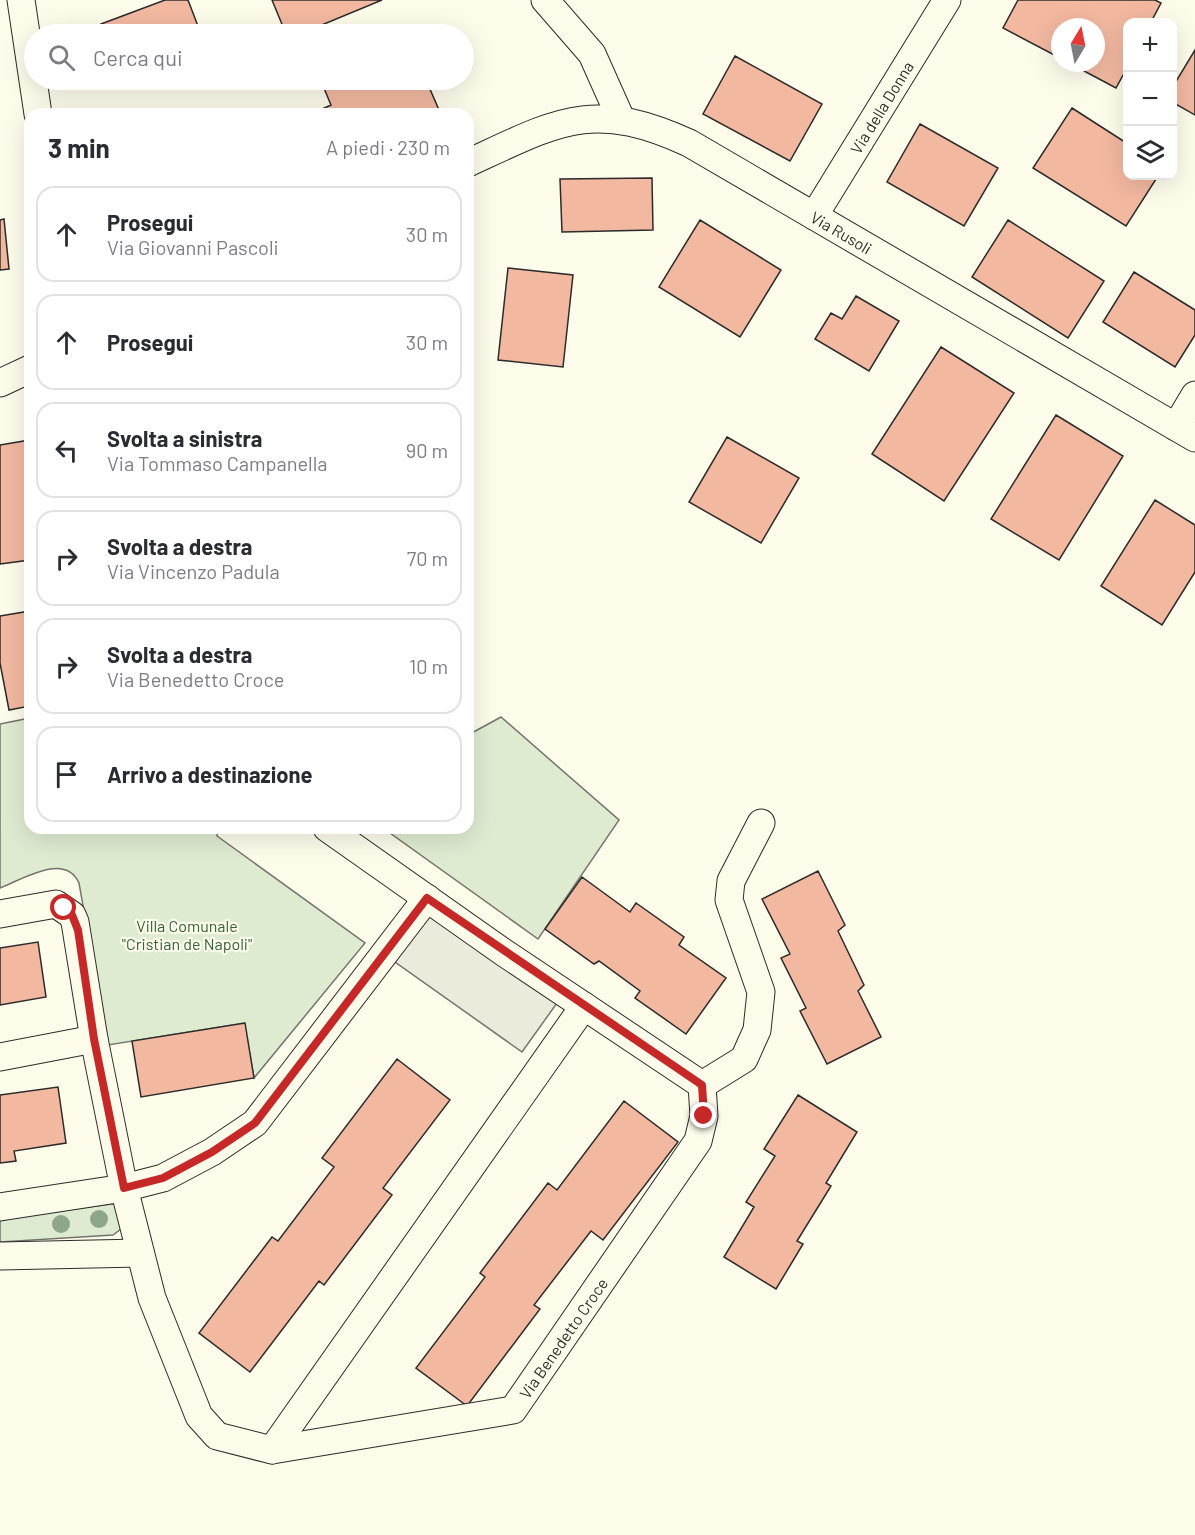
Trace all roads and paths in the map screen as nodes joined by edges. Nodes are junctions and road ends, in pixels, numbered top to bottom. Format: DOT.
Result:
graph roads {
  1 [pos="21,0"];
  2 [pos="545,0"];
  3 [pos="947,0"];
  4 [pos="25,24"];
  5 [pos="34,90"];
  6 [pos="37,108"];
  7 [pos="621,119"];
  8 [pos="474,160"];
  9 [pos="814,216"];
  10 [pos="24,372"];
  11 [pos="0,383"];
  12 [pos="1195,395"];
  13 [pos="1186,433"];
  14 [pos="761,823"];
  15 [pos="336,834"];
  16 [pos="427,898"];
  17 [pos="0,914"];
  18 [pos="584,1006"];
  19 [pos="94,1039"];
  20 [pos="0,1057"];
  21 [pos="702,1085"];
  22 [pos="124,1188"];
  23 [pos="0,1207"];
  24 [pos="140,1253"];
  25 [pos="0,1256"];
  26 [pos="272,1450"];
  1 -- 4 [label="street"];
  2 -- 7 [label="street"];
  3 -- 9 [label="street, Via della Donna"];
  5 -- 6 [label="street"];
  7 -- 8 [label="street, Via Rusoli"];
  7 -- 9 [label="street, Via Rusoli"];
  9 -- 13 [label="street, Via Rusoli"];
  10 -- 11 [label="street"];
  12 -- 13 [label="street"];
  14 -- 21 [label="street"];
  15 -- 16 [label="street"];
  16 -- 18 [label="street"];
  16 -- 22 [label="street"];
  17 -- 19 [label="street, Via Benedetto Croce"];
  18 -- 21 [label="street"];
  18 -- 26 [label="street"];
  19 -- 20 [label="street"];
  19 -- 22 [label="street, Via Benedetto Croce"];
  21 -- 26 [label="street, Via Benedetto Croce"];
  22 -- 23 [label="street"];
  22 -- 24 [label="street, Via Benedetto Croce"];
  24 -- 25 [label="street"];
  24 -- 26 [label="street, Via Benedetto Croce"];
}
